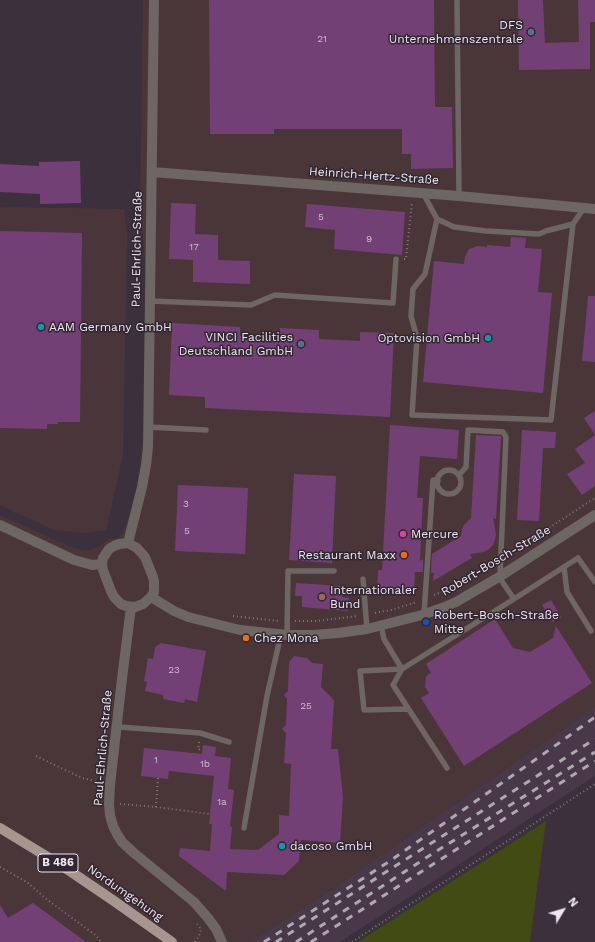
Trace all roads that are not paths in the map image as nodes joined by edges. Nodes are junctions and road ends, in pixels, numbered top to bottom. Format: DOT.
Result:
graph roads {
  1 [pos="154,0"];
  2 [pos="457,0"];
  3 [pos="152,172"];
  4 [pos="418,193"];
  5 [pos="458,196"];
  6 [pos="584,208"];
  7 [pos="595,209"];
  8 [pos="437,219"];
  9 [pos="573,224"];
  10 [pos="396,259"];
  11 [pos="150,301"];
  12 [pos="148,427"];
  13 [pos="206,430"];
  14 [pos="459,475"];
  15 [pos="438,481"];
  16 [pos="595,514"];
  17 [pos="0,525"];
  18 [pos="128,543"];
  19 [pos="102,564"];
  20 [pos="564,567"];
  21 [pos="334,571"];
  22 [pos="500,577"];
  23 [pos="363,579"];
  24 [pos="595,582"];
  25 [pos="151,597"];
  26 [pos="514,599"];
  27 [pos="131,607"];
  28 [pos="424,614"];
  29 [pos="381,625"];
  30 [pos="367,628"];
  31 [pos="592,631"];
  32 [pos="284,635"];
  33 [pos="402,669"];
  34 [pos="408,709"];
  35 [pos="116,725"];
  36 [pos="229,742"];
  37 [pos="447,768"];
  38 [pos="0,828"];
  39 [pos="244,828"];
  40 [pos="168,939"];
  41 [pos="222,942"];
  1 -- 3 [label="street, Paul-Ehrlich-Straße"];
  2 -- 5 [label="lane"];
  3 -- 4 [label="street, Heinrich-Hertz-Straße"];
  3 -- 11 [label="street, Paul-Ehrlich-Straße"];
  4 -- 5 [label="street, Heinrich-Hertz-Straße"];
  4 -- 8 [label="lane"];
  5 -- 6 [label="street, Heinrich-Hertz-Straße"];
  6 -- 7 [label="street, Heinrich-Hertz-Straße"];
  6 -- 9 [label="lane"];
  8 -- 9 [label="lane"];
  8 -- 9 [label="lane"];
  10 -- 11 [label="lane"];
  11 -- 12 [label="street, Paul-Ehrlich-Straße"];
  12 -- 13 [label="lane"];
  12 -- 18 [label="street, Paul-Ehrlich-Straße"];
  14 -- 15 [label="lane"];
  14 -- 15 [label="lane"];
  14 -- 22 [label="lane"];
  15 -- 28 [label="lane"];
  16 -- 22 [label="street, Robert-Bosch-Straße"];
  17 -- 19 [label="street"];
  18 -- 19 [label="street"];
  18 -- 25 [label="street"];
  19 -- 27 [label="street"];
  20 -- 24 [label="lane"];
  20 -- 26 [label="lane"];
  20 -- 31 [label="lane"];
  21 -- 32 [label="lane"];
  22 -- 26 [label="lane"];
  22 -- 28 [label="street, Robert-Bosch-Straße"];
  23 -- 30 [label="lane"];
  25 -- 27 [label="street"];
  25 -- 32 [label="street, Robert-Bosch-Straße"];
  26 -- 33 [label="lane"];
  27 -- 35 [label="street, Paul-Ehrlich-Straße"];
  28 -- 29 [label="street, Robert-Bosch-Straße"];
  29 -- 30 [label="street, Robert-Bosch-Straße"];
  29 -- 33 [label="lane"];
  30 -- 32 [label="street, Robert-Bosch-Straße"];
  32 -- 39 [label="lane"];
  33 -- 34 [label="lane"];
  33 -- 34 [label="lane"];
  34 -- 37 [label="lane"];
  35 -- 36 [label="lane"];
  35 -- 41 [label="street, Paul-Ehrlich-Straße"];
  38 -- 40 [label="main road, Nordumgehung / B 486"];
}
